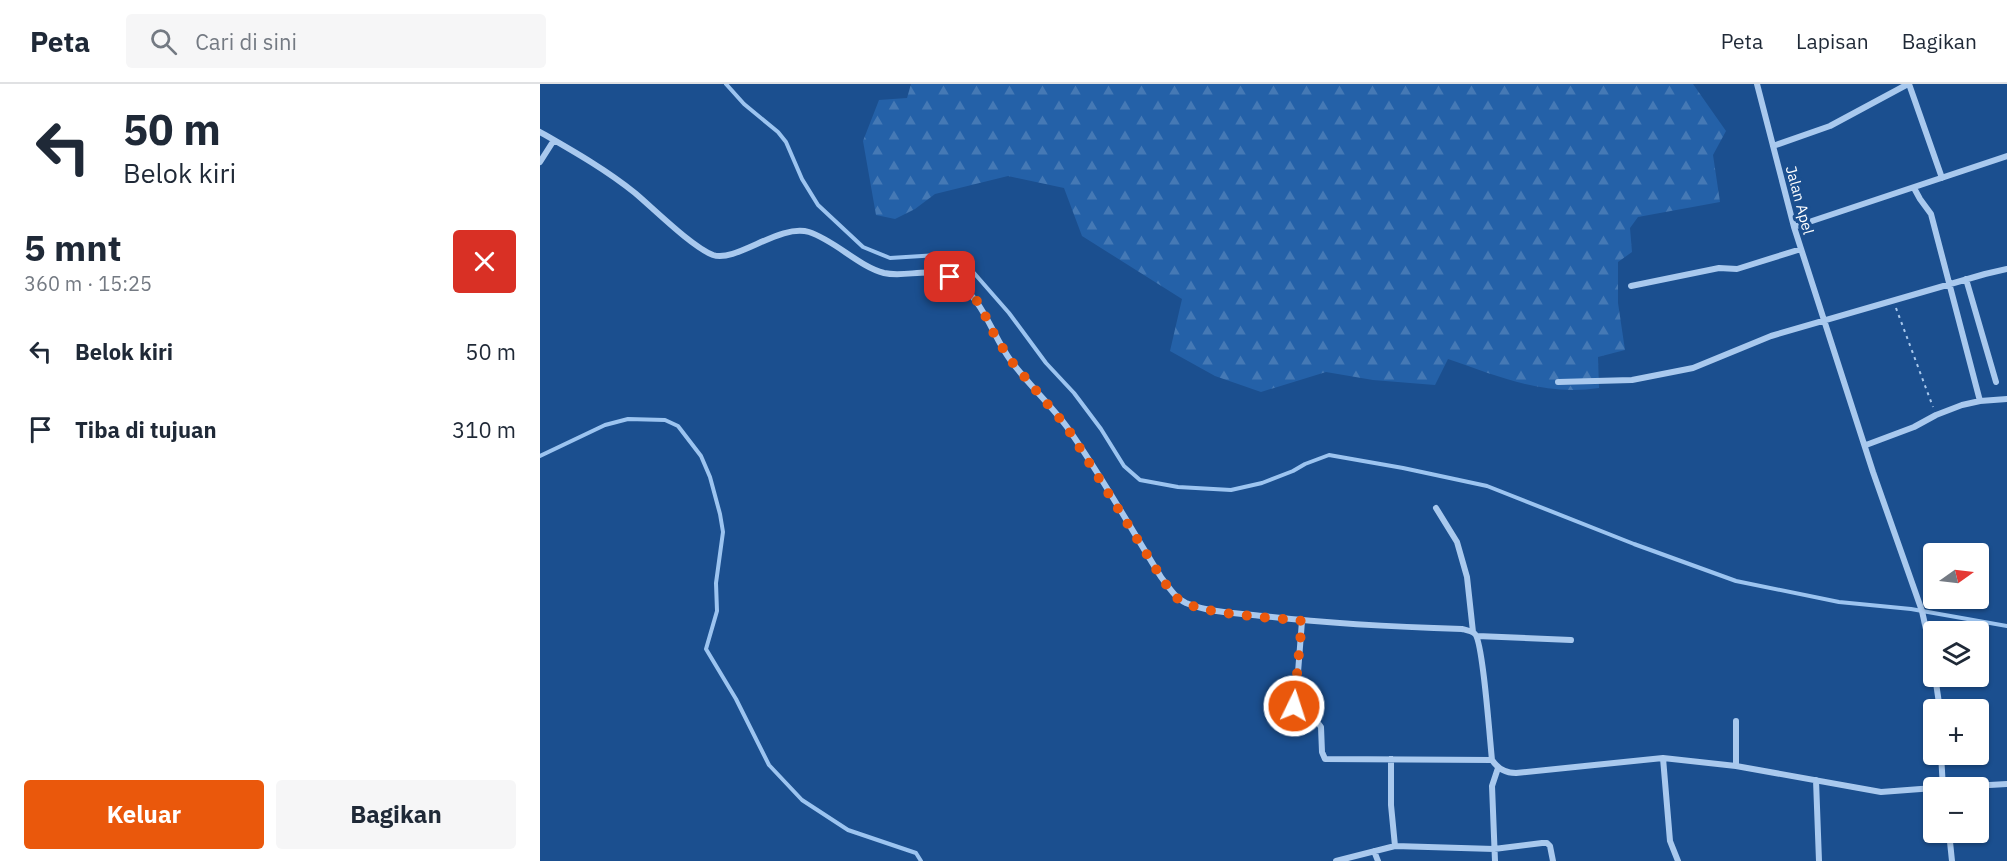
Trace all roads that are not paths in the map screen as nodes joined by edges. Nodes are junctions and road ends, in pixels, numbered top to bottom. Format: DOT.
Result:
graph roads {
  1 [pos="1757,84"];
  2 [pos="1908,84"];
  3 [pos="540,132"];
  4 [pos="554,140"];
  5 [pos="1773,146"];
  6 [pos="2007,156"];
  7 [pos="540,162"];
  8 [pos="1942,178"];
  9 [pos="1914,188"];
  10 [pos="1794,227"];
  11 [pos="1801,249"];
  12 [pos="2007,269"];
  13 [pos="1966,279"];
  14 [pos="1948,285"];
  15 [pos="1631,286"];
  16 [pos="1825,320"];
  17 [pos="1558,382"];
  18 [pos="1996,382"];
  19 [pos="2007,399"];
  20 [pos="1980,401"];
  21 [pos="1866,445"];
  22 [pos="1436,508"];
  23 [pos="1302,621"];
  24 [pos="1924,621"];
  25 [pos="1475,634"];
  26 [pos="1571,640"];
  27 [pos="1736,721"];
  28 [pos="1663,758"];
  29 [pos="1391,759"];
  30 [pos="1492,760"];
  31 [pos="1736,766"];
  32 [pos="1498,768"];
  33 [pos="1816,780"];
  34 [pos="2007,784"];
  35 [pos="1989,785"];
  36 [pos="1923,789"];
  37 [pos="1950,843"];
  38 [pos="1395,846"];
  39 [pos="1494,849"];
  40 [pos="1374,851"];
  41 [pos="1336,861"];
  42 [pos="1378,861"];
  43 [pos="1495,861"];
  44 [pos="1553,861"];
  45 [pos="1678,861"];
  46 [pos="1819,861"];
  47 [pos="1952,861"];
  1 -- 5 [label="street, Jalan Apel"];
  2 -- 5 [label="street"];
  2 -- 8 [label="street"];
  3 -- 4 [label="street"];
  4 -- 7 [label="street"];
  4 -- 23 [label="street"];
  5 -- 10 [label="street, Jalan Apel"];
  6 -- 8 [label="street"];
  8 -- 9 [label="street"];
  9 -- 10 [label="street"];
  9 -- 14 [label="street"];
  10 -- 11 [label="street, Jalan Apel"];
  11 -- 15 [label="street"];
  11 -- 16 [label="street, Jalan Apel"];
  12 -- 13 [label="street"];
  13 -- 14 [label="street"];
  13 -- 18 [label="street"];
  14 -- 16 [label="street"];
  14 -- 20 [label="street"];
  16 -- 17 [label="street"];
  16 -- 21 [label="street, Jalan Apel"];
  19 -- 20 [label="street"];
  20 -- 21 [label="street"];
  21 -- 24 [label="street, Jalan Apel"];
  22 -- 25 [label="street"];
  23 -- 25 [label="street"];
  23 -- 29 [label="street"];
  25 -- 26 [label="street"];
  25 -- 30 [label="street"];
  27 -- 31 [label="street"];
  28 -- 31 [label="street"];
  28 -- 32 [label="street"];
  28 -- 45 [label="street"];
  29 -- 30 [label="street"];
  29 -- 38 [label="street"];
  30 -- 32 [label="street"];
  31 -- 33 [label="street"];
  32 -- 39 [label="street"];
  33 -- 36 [label="street"];
  33 -- 46 [label="street"];
  34 -- 35 [label="street"];
  37 -- 47 [label="street"];
  38 -- 39 [label="street"];
  38 -- 40 [label="street"];
  39 -- 43 [label="street"];
  39 -- 44 [label="street"];
  40 -- 41 [label="street"];
  40 -- 42 [label="street"];
}
